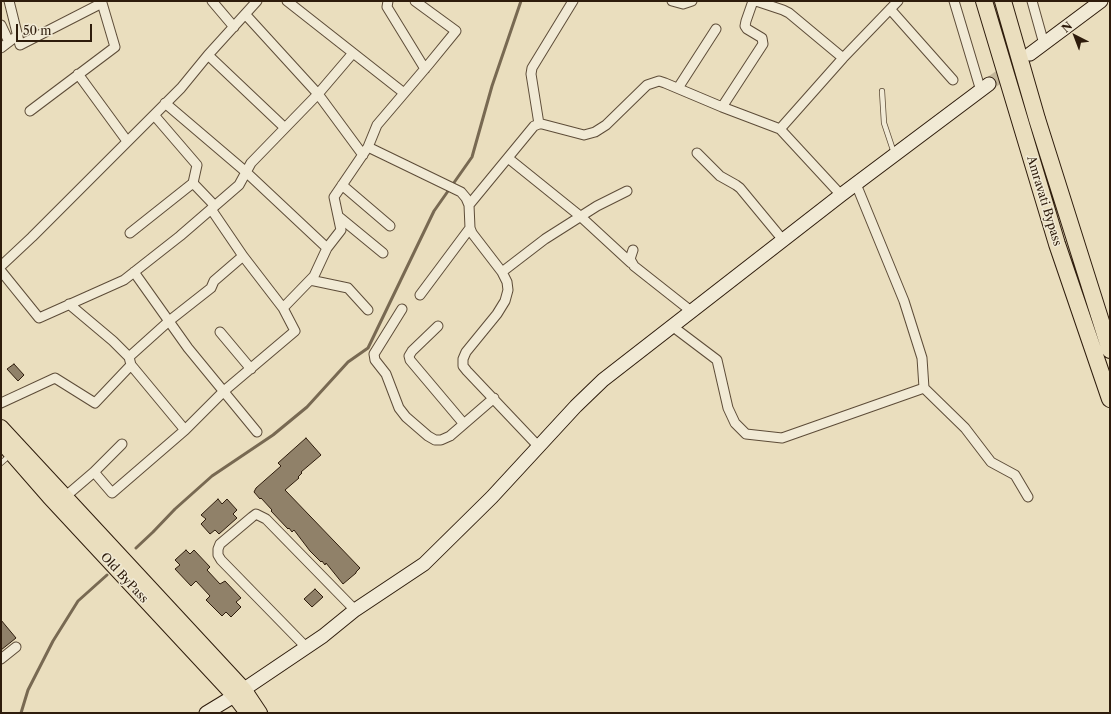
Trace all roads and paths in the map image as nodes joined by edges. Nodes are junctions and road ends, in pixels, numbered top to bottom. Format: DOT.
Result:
graph roads {
  1 [pos="9,1"];
  2 [pos="212,1"];
  3 [pos="287,1"];
  4 [pos="388,1"];
  5 [pos="415,1"];
  6 [pos="573,1"];
  7 [pos="672,1"];
  8 [pos="692,1"];
  9 [pos="755,1"];
  10 [pos="898,1"];
  11 [pos="954,1"];
  12 [pos="984,1"];
  13 [pos="1003,1"];
  14 [pos="1032,1"];
  15 [pos="1101,1"];
  16 [pos="101,2"];
  17 [pos="253,2"];
  18 [pos="890,9"];
  19 [pos="245,14"];
  20 [pos="1,25"];
  21 [pos="234,27"];
  22 [pos="716,29"];
  23 [pos="18,35"];
  24 [pos="1044,44"];
  25 [pos="5,45"];
  26 [pos="354,53"];
  27 [pos="1030,54"];
  28 [pos="208,55"];
  29 [pos="843,58"];
  30 [pos="425,69"];
  31 [pos="78,74"];
  32 [pos="953,80"];
  33 [pos="678,88"];
  34 [pos="985,88"];
  35 [pos="882,91"];
  36 [pos="404,93"];
  37 [pos="318,94"];
  38 [pos="165,103"];
  39 [pos="722,108"];
  40 [pos="30,111"];
  41 [pos="154,115"];
  42 [pos="539,124"];
  43 [pos="285,128"];
  44 [pos="780,129"];
  45 [pos="127,142"];
  46 [pos="365,151"];
  47 [pos="697,153"];
  48 [pos="895,155"];
  49 [pos="508,158"];
  50 [pos="246,172"];
  51 [pos="193,183"];
  52 [pos="856,184"];
  53 [pos="342,185"];
  54 [pos="627,190"];
  55 [pos="841,195"];
  56 [pos="469,204"];
  57 [pos="213,207"];
  58 [pos="338,216"];
  59 [pos="580,216"];
  60 [pos="390,226"];
  61 [pos="470,228"];
  62 [pos="130,233"];
  63 [pos="783,240"];
  64 [pos="327,248"];
  65 [pos="632,250"];
  66 [pos="383,253"];
  67 [pos="243,256"];
  68 [pos="631,263"];
  69 [pos="1,266"];
  70 [pos="1,271"];
  71 [pos="134,272"];
  72 [pos="502,272"];
  73 [pos="310,280"];
  74 [pos="420,295"];
  75 [pos="69,304"];
  76 [pos="283,308"];
  77 [pos="402,309"];
  78 [pos="368,310"];
  79 [pos="691,311"];
  80 [pos="169,321"];
  81 [pos="438,326"];
  82 [pos="672,326"];
  83 [pos="220,332"];
  84 [pos="1110,350"];
  85 [pos="130,361"];
  86 [pos="250,369"];
  87 [pos="924,388"];
  88 [pos="224,391"];
  89 [pos="494,398"];
  90 [pos="1110,399"];
  91 [pos="1,403"];
  92 [pos="464,424"];
  93 [pos="1,427"];
  94 [pos="185,430"];
  95 [pos="257,432"];
  96 [pos="1,442"];
  97 [pos="122,444"];
  98 [pos="539,447"];
  99 [pos="6,458"];
  100 [pos="94,472"];
  101 [pos="66,496"];
  102 [pos="1028,497"];
  103 [pos="355,610"];
  104 [pos="305,646"];
  105 [pos="16,647"];
  106 [pos="1,659"];
  107 [pos="239,693"];
  108 [pos="206,713"];
  109 [pos="247,713"];
  110 [pos="260,713"];
  1 -- 23 [label="street"];
  2 -- 21 [label="street"];
  3 -- 26 [label="street"];
  4 -- 30 [label="street"];
  5 -- 30 [label="street"];
  6 -- 42 [label="street"];
  7 -- 8 [label="street"];
  9 -- 29 [label="street"];
  9 -- 39 [label="street"];
  10 -- 18 [label="street"];
  11 -- 34 [label="street"];
  12 -- 90 [label="highway, Amravati Bypass"];
  13 -- 84 [label="highway, Amravati Bypass"];
  14 -- 24 [label="street"];
  15 -- 24 [label="street"];
  16 -- 23 [label="street"];
  16 -- 31 [label="street"];
  17 -- 19 [label="street"];
  18 -- 29 [label="street"];
  18 -- 32 [label="street"];
  19 -- 21 [label="street"];
  19 -- 37 [label="street"];
  20 -- 25 [label="street"];
  21 -- 28 [label="street"];
  22 -- 33 [label="street"];
  23 -- 25 [label="street"];
  24 -- 27 [label="street"];
  26 -- 36 [label="street"];
  26 -- 37 [label="street"];
  28 -- 38 [label="street"];
  28 -- 43 [label="street"];
  29 -- 44 [label="street"];
  30 -- 36 [label="street"];
  31 -- 40 [label="street"];
  31 -- 45 [label="street"];
  33 -- 39 [label="street"];
  33 -- 42 [label="street"];
  34 -- 48 [label="street"];
  35 -- 48 [label="lane"];
  36 -- 46 [label="street"];
  37 -- 43 [label="street"];
  37 -- 46 [label="street"];
  38 -- 41 [label="street"];
  38 -- 50 [label="street"];
  39 -- 44 [label="street"];
  41 -- 45 [label="street"];
  41 -- 51 [label="street"];
  42 -- 49 [label="street"];
  43 -- 50 [label="street"];
  44 -- 55 [label="street"];
  45 -- 69 [label="street"];
  46 -- 53 [label="street"];
  46 -- 56 [label="street"];
  47 -- 63 [label="street"];
  48 -- 52 [label="street"];
  49 -- 56 [label="street"];
  49 -- 59 [label="street"];
  50 -- 57 [label="street"];
  50 -- 64 [label="street"];
  51 -- 57 [label="street"];
  51 -- 62 [label="street"];
  52 -- 55 [label="street"];
  52 -- 87 [label="street"];
  53 -- 58 [label="street"];
  53 -- 60 [label="street"];
  54 -- 59 [label="street"];
  55 -- 63 [label="street"];
  56 -- 61 [label="street"];
  57 -- 67 [label="street"];
  57 -- 71 [label="street"];
  58 -- 64 [label="street"];
  58 -- 66 [label="street"];
  59 -- 68 [label="street"];
  59 -- 72 [label="street"];
  61 -- 72 [label="street"];
  61 -- 74 [label="street"];
  63 -- 79 [label="street"];
  64 -- 73 [label="street"];
  65 -- 68 [label="street"];
  67 -- 76 [label="street"];
  67 -- 80 [label="street"];
  68 -- 79 [label="street"];
  70 -- 75 [label="street"];
  71 -- 75 [label="street"];
  71 -- 80 [label="street"];
  72 -- 89 [label="street"];
  73 -- 76 [label="street"];
  73 -- 78 [label="street"];
  75 -- 85 [label="street"];
  76 -- 86 [label="street"];
  77 -- 92 [label="street"];
  79 -- 82 [label="street"];
  80 -- 85 [label="street"];
  80 -- 88 [label="street"];
  81 -- 92 [label="street"];
  82 -- 87 [label="street"];
  82 -- 98 [label="street"];
  83 -- 86 [label="street"];
  85 -- 91 [label="street"];
  85 -- 94 [label="street"];
  86 -- 88 [label="street"];
  87 -- 102 [label="street"];
  88 -- 94 [label="street"];
  88 -- 95 [label="street"];
  89 -- 92 [label="street"];
  89 -- 98 [label="street"];
  93 -- 101 [label="main road"];
  94 -- 100 [label="street"];
  96 -- 99 [label="main road, Old ByPass"];
  97 -- 100 [label="street"];
  98 -- 103 [label="street"];
  99 -- 107 [label="main road, Old ByPass"];
  100 -- 101 [label="street"];
  101 -- 107 [label="main road"];
  103 -- 104 [label="street"];
  103 -- 104 [label="street"];
  104 -- 107 [label="street"];
  105 -- 106 [label="street"];
  107 -- 108 [label="street"];
  107 -- 109 [label="main road, Old ByPass"];
  107 -- 110 [label="main road, Old ByPass"];
}
